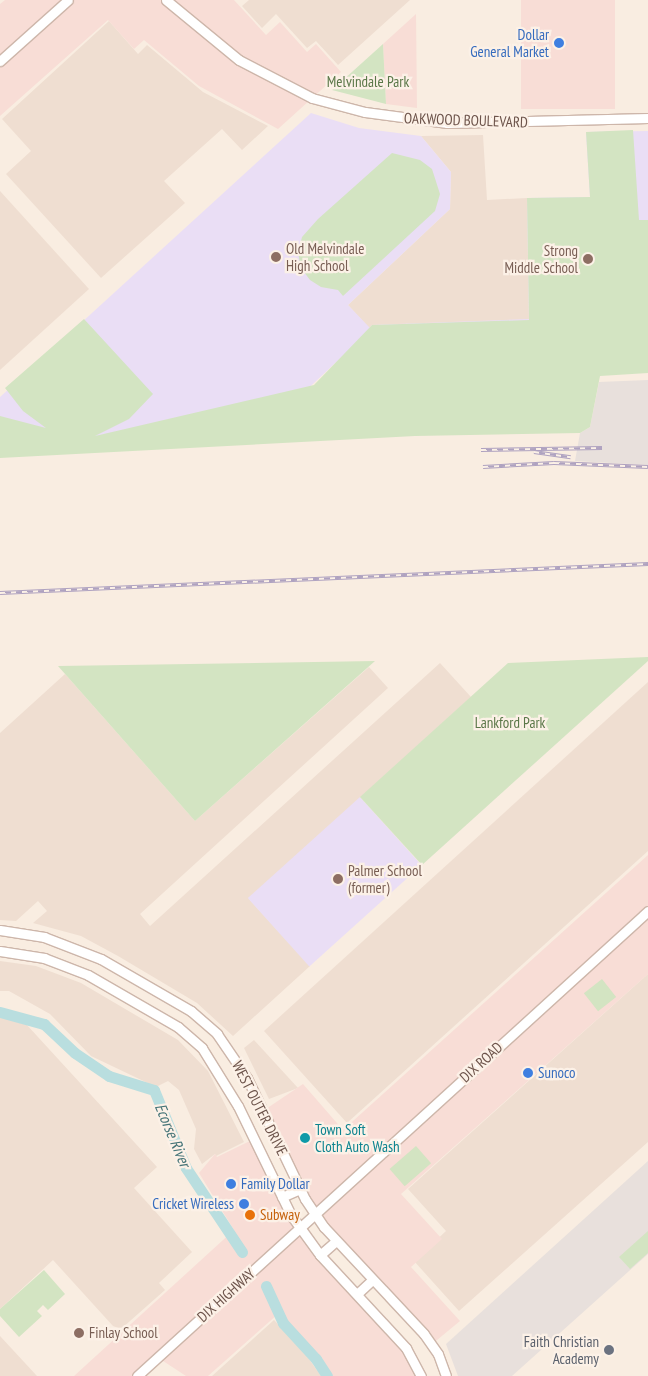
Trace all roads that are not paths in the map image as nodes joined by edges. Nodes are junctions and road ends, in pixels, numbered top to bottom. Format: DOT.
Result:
graph roads {
  1 [pos="68,0"];
  2 [pos="166,0"];
  3 [pos="0,61"];
  4 [pos="648,118"];
  5 [pos="648,911"];
  6 [pos="0,930"];
  7 [pos="0,951"];
  8 [pos="300,1189"];
  9 [pos="282,1197"];
  10 [pos="315,1214"];
  11 [pos="300,1228"];
  12 [pos="336,1241"];
  13 [pos="320,1255"];
  14 [pos="372,1280"];
  15 [pos="357,1294"];
  16 [pos="137,1376"];
  17 [pos="421,1376"];
  18 [pos="446,1376"];
  1 -- 3 [label="main road"];
  2 -- 4 [label="main road, OAKWOOD BOULEVARD"];
  5 -- 10 [label="main road, DIX ROAD"];
  6 -- 8 [label="main road, WEST OUTER DRIVE"];
  7 -- 9 [label="main road, WEST OUTER DRIVE"];
  8 -- 9 [label="main road"];
  8 -- 10 [label="main road, WEST OUTER DRIVE"];
  9 -- 11 [label="main road, WEST OUTER DRIVE"];
  10 -- 11 [label="main road, DIX HIGHWAY"];
  10 -- 12 [label="main road, WEST OUTER DRIVE"];
  11 -- 13 [label="main road, WEST OUTER DRIVE"];
  11 -- 16 [label="main road, DIX HIGHWAY"];
  12 -- 13 [label="main road"];
  12 -- 14 [label="main road, WEST OUTER DRIVE"];
  13 -- 15 [label="main road, WEST OUTER DRIVE"];
  14 -- 15 [label="main road"];
  14 -- 18 [label="main road, WEST OUTER DRIVE"];
  15 -- 17 [label="main road, WEST OUTER DRIVE"];
}
